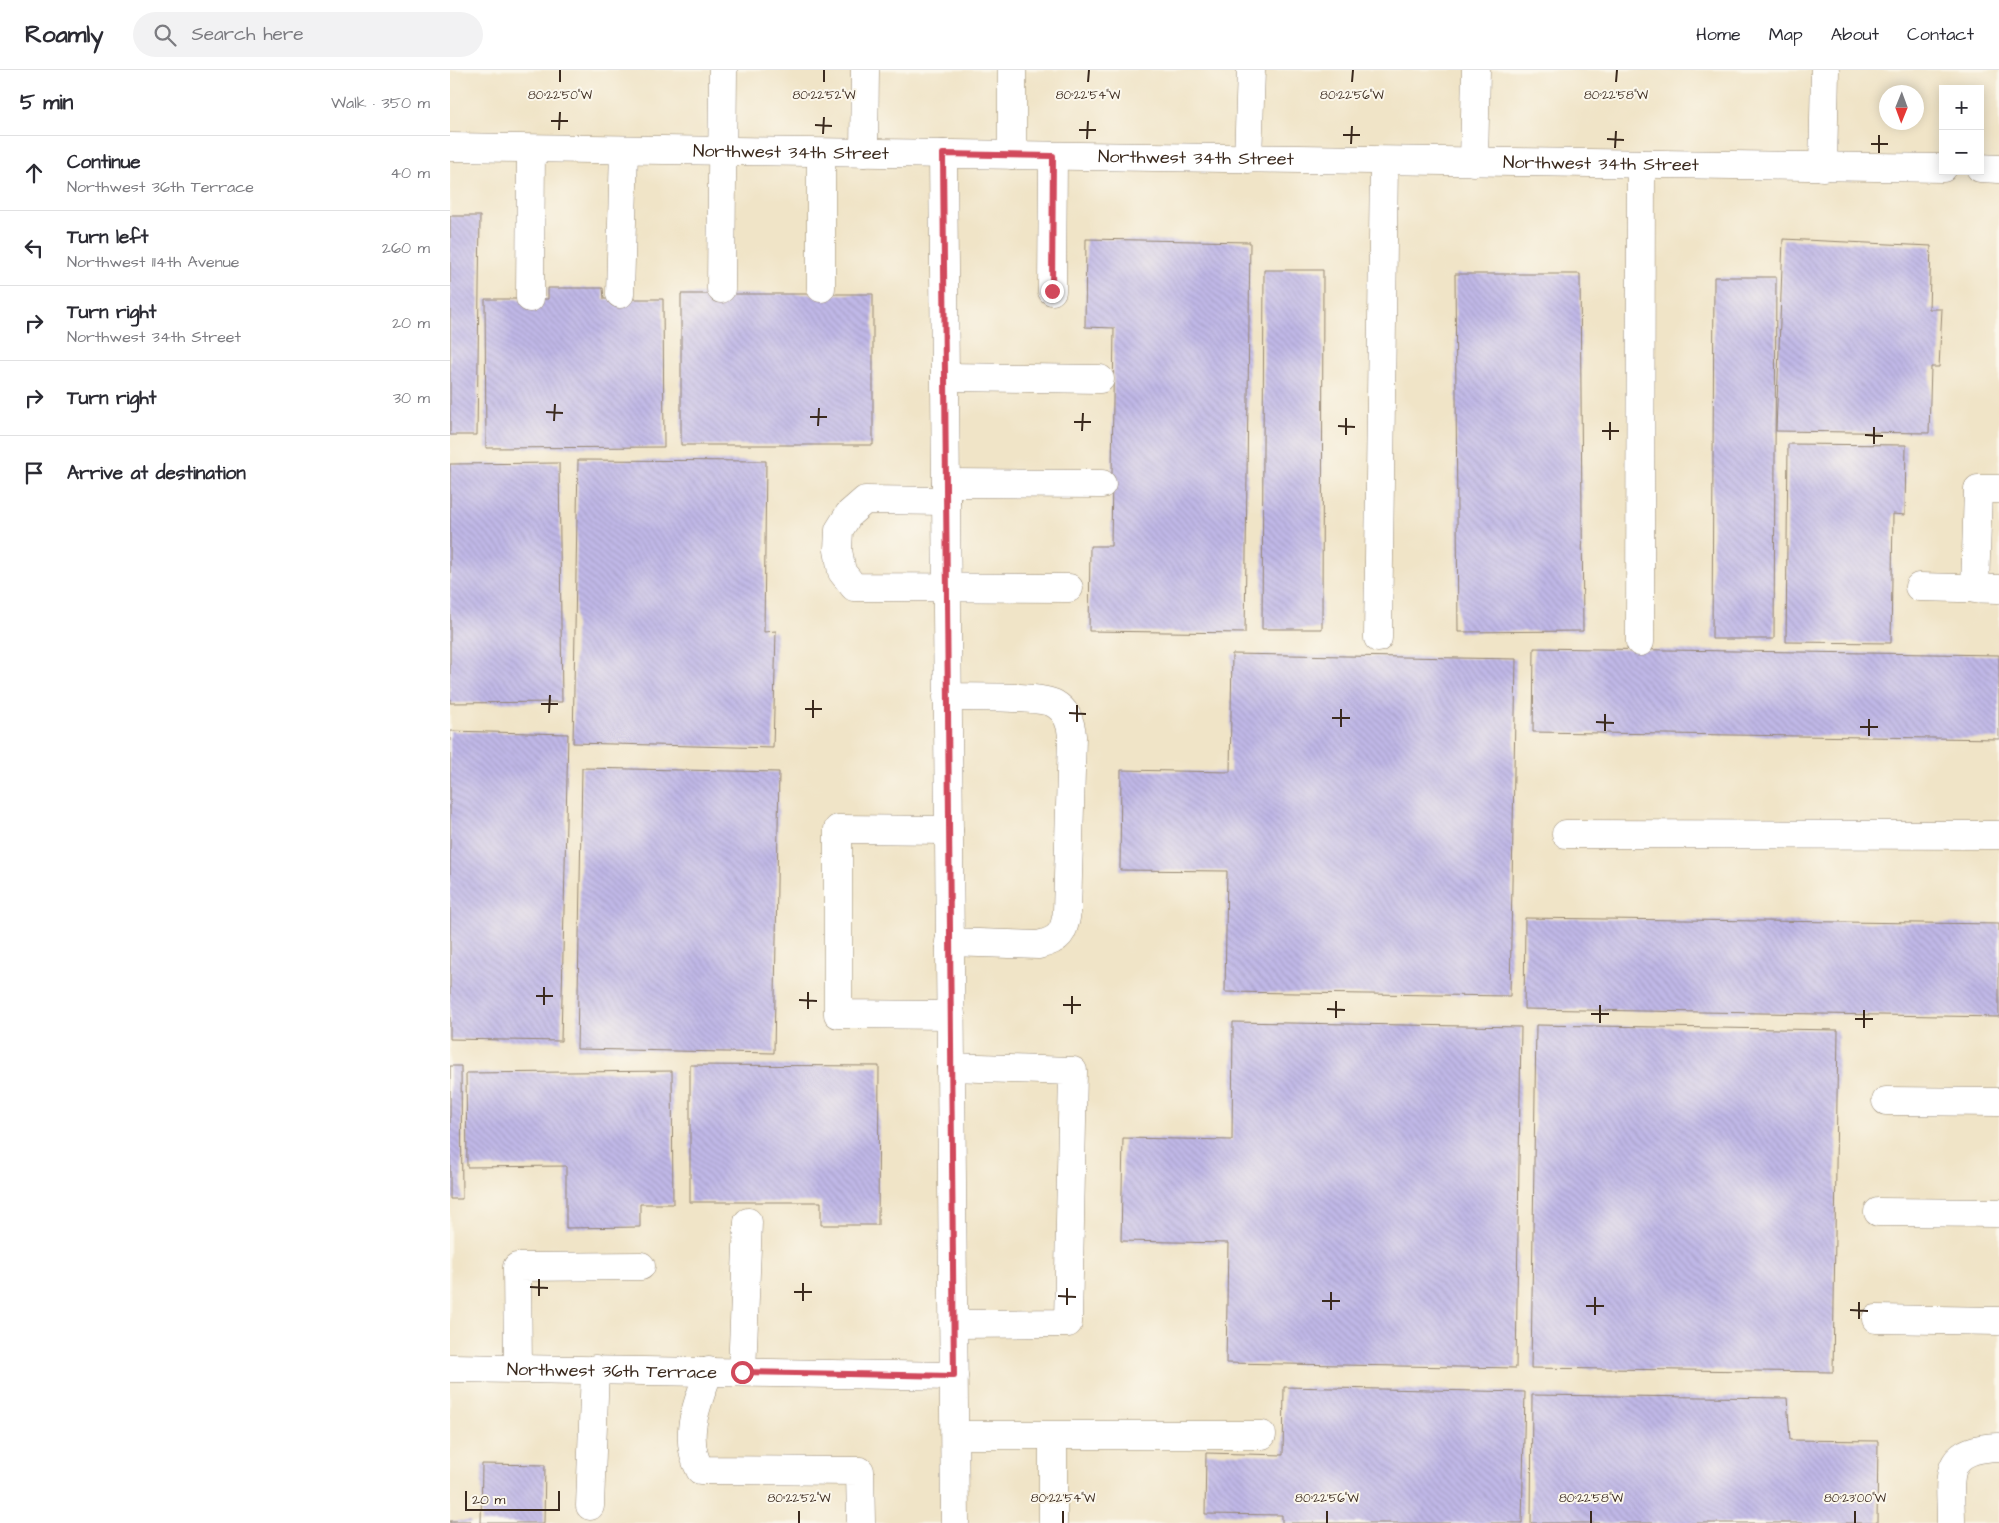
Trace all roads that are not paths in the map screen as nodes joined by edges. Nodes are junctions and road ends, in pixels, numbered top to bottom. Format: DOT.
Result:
graph roads {
  1 [pos="723,70"];
  2 [pos="865,70"];
  3 [pos="1012,70"];
  4 [pos="1251,70"];
  5 [pos="1476,70"];
  6 [pos="1825,70"];
  7 [pos="450,148"];
  8 [pos="531,149"];
  9 [pos="624,150"];
  10 [pos="721,151"];
  11 [pos="821,153"];
  12 [pos="864,153"];
  13 [pos="943,154"];
  14 [pos="1012,155"];
  15 [pos="1053,156"];
  16 [pos="1248,159"];
  17 [pos="1384,161"];
  18 [pos="1474,162"];
  19 [pos="1641,164"];
  20 [pos="1823,167"];
  21 [pos="1939,168"];
  22 [pos="1984,168"];
  23 [pos="1999,169"];
  24 [pos="821,288"];
  25 [pos="721,289"];
  26 [pos="1052,291"];
  27 [pos="620,294"];
  28 [pos="530,298"];
  29 [pos="945,377"];
  30 [pos="1100,379"];
  31 [pos="1102,484"];
  32 [pos="1999,488"];
  33 [pos="946,492"];
  34 [pos="947,587"];
  35 [pos="1919,587"];
  36 [pos="1069,588"];
  37 [pos="1987,589"];
  38 [pos="1378,638"];
  39 [pos="1640,642"];
  40 [pos="948,698"];
  41 [pos="949,830"];
  42 [pos="1566,834"];
  43 [pos="1999,835"];
  44 [pos="949,942"];
  45 [pos="950,1015"];
  46 [pos="951,1067"];
  47 [pos="1886,1101"];
  48 [pos="1999,1102"];
  49 [pos="1878,1212"];
  50 [pos="1999,1213"];
  51 [pos="748,1222"];
  52 [pos="640,1266"];
  53 [pos="1876,1318"];
  54 [pos="1999,1321"];
  55 [pos="953,1324"];
  56 [pos="450,1368"];
  57 [pos="518,1368"];
  58 [pos="595,1369"];
  59 [pos="709,1371"];
  60 [pos="742,1372"];
  61 [pos="954,1376"];
  62 [pos="955,1435"];
  63 [pos="1262,1435"];
  64 [pos="1053,1436"];
  65 [pos="1999,1447"];
  66 [pos="590,1506"];
  67 [pos="861,1523"];
  68 [pos="955,1523"];
  69 [pos="1053,1523"];
  70 [pos="1951,1523"];
  1 -- 10 [label="street"];
  2 -- 12 [label="street"];
  3 -- 14 [label="street"];
  4 -- 16 [label="street"];
  5 -- 18 [label="street"];
  6 -- 20 [label="street"];
  7 -- 8 [label="street, Northwest 34th Street"];
  8 -- 9 [label="street, Northwest 34th Street"];
  8 -- 28 [label="street"];
  9 -- 10 [label="street, Northwest 34th Street"];
  9 -- 27 [label="street"];
  10 -- 11 [label="street, Northwest 34th Street"];
  10 -- 25 [label="street"];
  11 -- 12 [label="street, Northwest 34th Street"];
  11 -- 24 [label="street"];
  12 -- 13 [label="street, Northwest 34th Street"];
  13 -- 14 [label="street, Northwest 34th Street"];
  13 -- 29 [label="street"];
  14 -- 15 [label="street, Northwest 34th Street"];
  15 -- 16 [label="street, Northwest 34th Street"];
  15 -- 26 [label="street"];
  16 -- 17 [label="street, Northwest 34th Street"];
  17 -- 18 [label="street, Northwest 34th Street"];
  17 -- 38 [label="street"];
  18 -- 19 [label="street, Northwest 34th Street"];
  19 -- 20 [label="street, Northwest 34th Street"];
  19 -- 39 [label="street"];
  20 -- 21 [label="street, Northwest 34th Street"];
  22 -- 23 [label="street"];
  29 -- 30 [label="street"];
  29 -- 33 [label="street"];
  31 -- 33 [label="street"];
  32 -- 37 [label="street"];
  33 -- 34 [label="street"];
  33 -- 34 [label="street"];
  34 -- 36 [label="street"];
  34 -- 40 [label="street"];
  35 -- 37 [label="street"];
  40 -- 41 [label="street"];
  40 -- 44 [label="street"];
  41 -- 44 [label="street"];
  41 -- 45 [label="street"];
  42 -- 43 [label="street"];
  44 -- 45 [label="street"];
  45 -- 46 [label="street"];
  46 -- 55 [label="street"];
  46 -- 55 [label="street"];
  47 -- 48 [label="street"];
  49 -- 50 [label="street"];
  51 -- 60 [label="street"];
  52 -- 57 [label="street"];
  53 -- 54 [label="street"];
  55 -- 61 [label="street"];
  56 -- 57 [label="street, Northwest 36th Terrace"];
  57 -- 58 [label="street, Northwest 36th Terrace"];
  58 -- 59 [label="street, Northwest 36th Terrace"];
  58 -- 66 [label="street"];
  59 -- 60 [label="street, Northwest 36th Terrace"];
  59 -- 67 [label="street"];
  60 -- 61 [label="street, Northwest 36th Terrace"];
  61 -- 62 [label="street"];
  62 -- 64 [label="street"];
  62 -- 68 [label="street"];
  63 -- 64 [label="street"];
  64 -- 69 [label="street"];
  65 -- 70 [label="street"];
}
